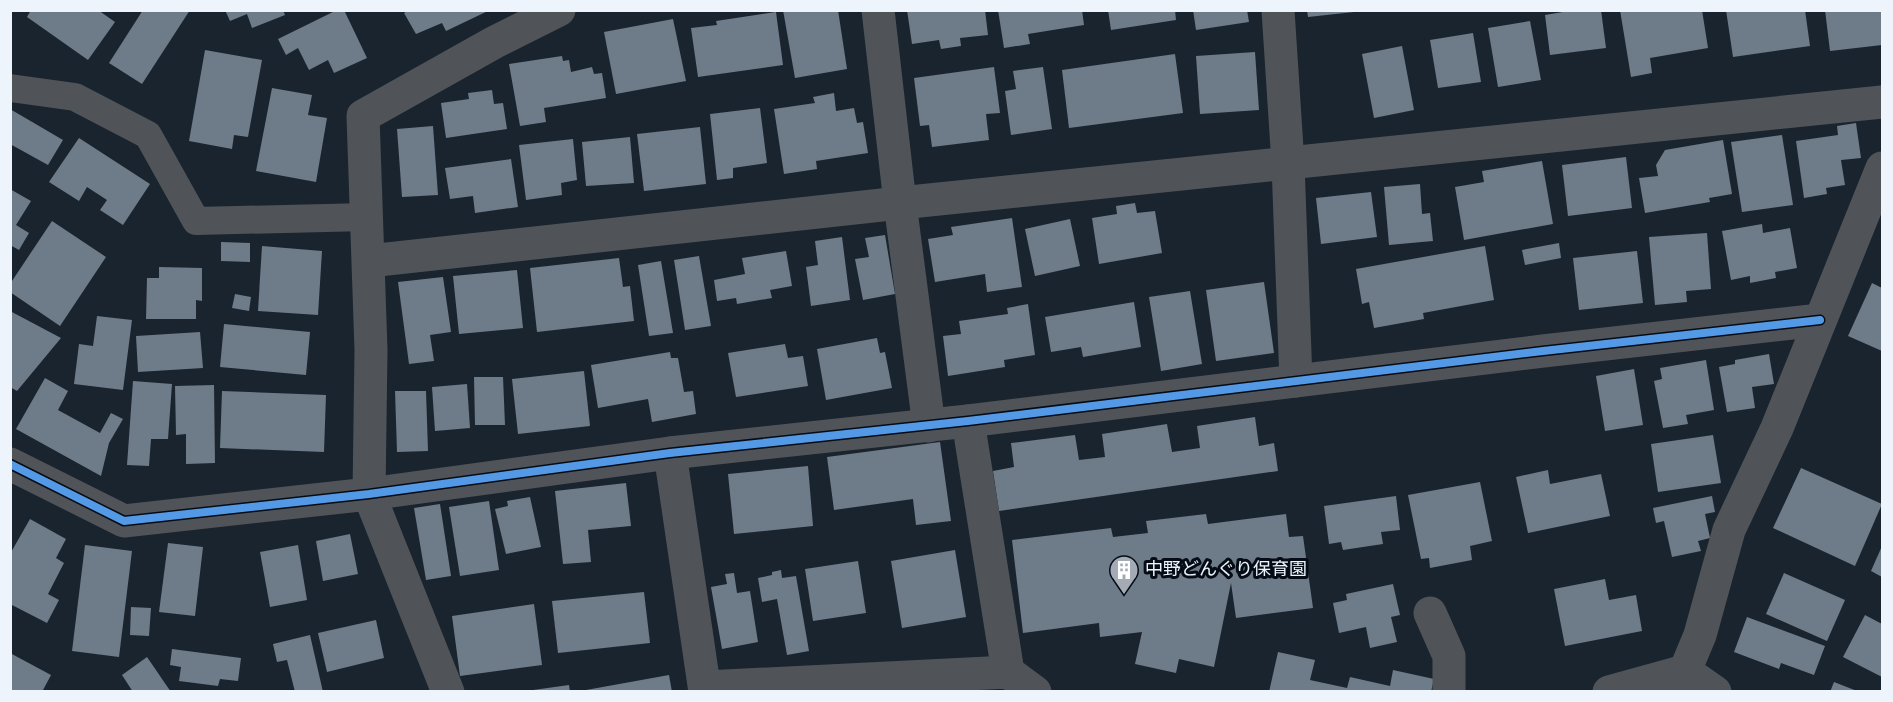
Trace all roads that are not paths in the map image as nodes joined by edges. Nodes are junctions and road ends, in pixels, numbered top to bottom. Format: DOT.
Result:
graph roads {
  1 [pos="559,10"];
  2 [pos="878,10"];
  3 [pos="1278,10"];
  4 [pos="10,88"];
  5 [pos="1882,102"];
  6 [pos="1288,164"];
  7 [pos="1882,168"];
  8 [pos="900,203"];
  9 [pos="367,217"];
  10 [pos="369,261"];
  11 [pos="1820,320"];
  12 [pos="1296,381"];
  13 [pos="968,421"];
  14 [pos="928,426"];
  15 [pos="670,453"];
  16 [pos="10,464"];
  17 [pos="369,494"];
  18 [pos="1430,613"];
  19 [pos="1008,672"];
  20 [pos="1683,682"];
  21 [pos="705,689"];
  22 [pos="448,692"];
  23 [pos="1035,692"];
  24 [pos="1449,692"];
  25 [pos="1609,692"];
  26 [pos="1715,692"];
  1 -- 9 [label="street"];
  2 -- 8 [label="street"];
  3 -- 6 [label="street"];
  4 -- 9 [label="lane"];
  5 -- 6 [label="street"];
  6 -- 8 [label="street"];
  6 -- 12 [label="street"];
  7 -- 11 [label="street"];
  8 -- 10 [label="street"];
  8 -- 14 [label="street"];
  9 -- 10 [label="street"];
  10 -- 17 [label="street"];
  11 -- 12 [label="street"];
  11 -- 20 [label="street"];
  12 -- 13 [label="street"];
  13 -- 14 [label="street"];
  13 -- 19 [label="street"];
  14 -- 15 [label="street"];
  15 -- 17 [label="street"];
  15 -- 21 [label="street"];
  16 -- 17 [label="street"];
  17 -- 22 [label="street"];
  18 -- 24 [label="street"];
  19 -- 21 [label="street"];
  19 -- 23 [label="street"];
  20 -- 25 [label="street"];
  20 -- 26 [label="street"];
}
